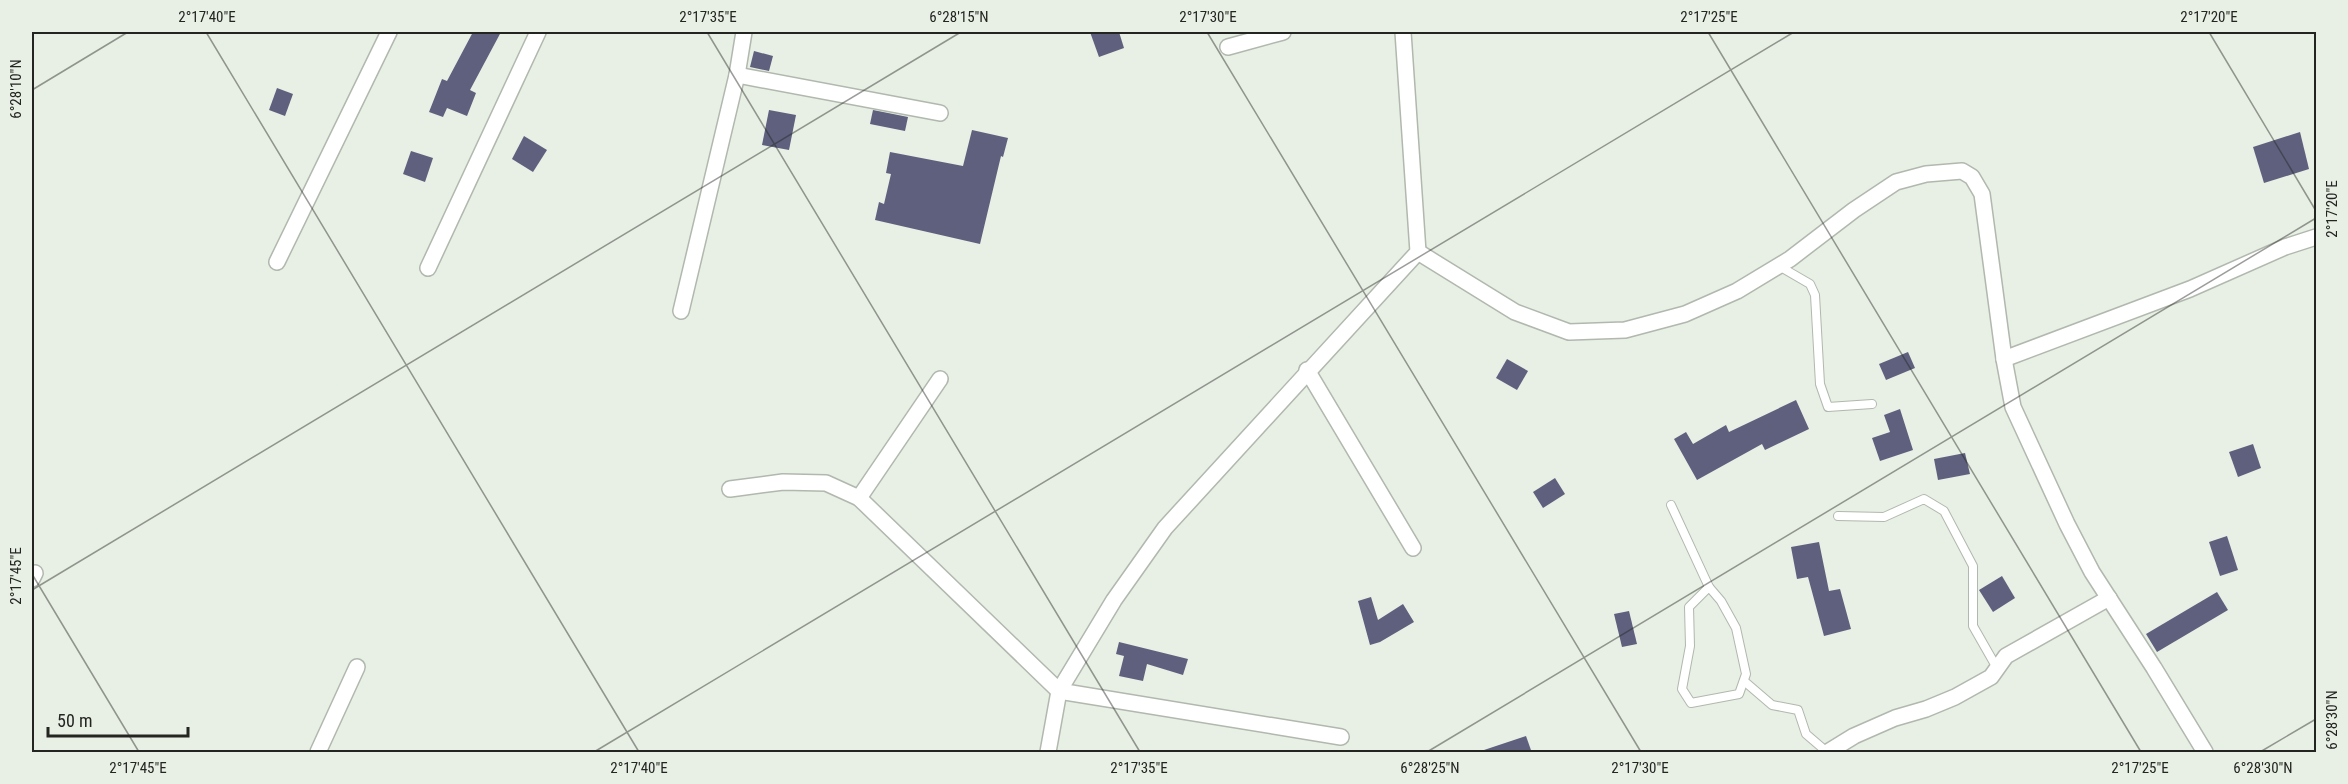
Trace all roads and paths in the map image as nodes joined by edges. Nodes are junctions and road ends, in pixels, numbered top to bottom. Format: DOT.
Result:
graph roads {
  1 [pos="389,32"];
  2 [pos="538,32"];
  3 [pos="744,32"];
  4 [pos="1283,32"];
  5 [pos="1403,32"];
  6 [pos="1228,47"];
  7 [pos="736,75"];
  8 [pos="940,113"];
  9 [pos="2316,237"];
  10 [pos="1418,252"];
  11 [pos="277,262"];
  12 [pos="1779,266"];
  13 [pos="428,268"];
  14 [pos="681,311"];
  15 [pos="2004,359"];
  16 [pos="1307,370"];
  17 [pos="940,379"];
  18 [pos="1872,404"];
  19 [pos="730,489"];
  20 [pos="859,498"];
  21 [pos="1671,505"];
  22 [pos="1838,516"];
  23 [pos="1413,548"];
  24 [pos="1709,588"];
  25 [pos="2109,598"];
  26 [pos="357,667"];
  27 [pos="1997,669"];
  28 [pos="1744,681"];
  29 [pos="1059,691"];
  30 [pos="1341,737"];
  31 [pos="318,753"];
  32 [pos="1048,753"];
  33 [pos="1828,753"];
  34 [pos="2205,753"];
  1 -- 11 [label="street"];
  2 -- 13 [label="street"];
  3 -- 7 [label="street"];
  4 -- 6 [label="street"];
  5 -- 10 [label="street"];
  7 -- 8 [label="street"];
  7 -- 14 [label="street"];
  9 -- 15 [label="street"];
  10 -- 12 [label="street"];
  10 -- 16 [label="street"];
  12 -- 15 [label="street"];
  12 -- 18 [label="lane"];
  15 -- 25 [label="street"];
  16 -- 23 [label="street"];
  16 -- 29 [label="street"];
  17 -- 20 [label="street"];
  19 -- 20 [label="street"];
  20 -- 29 [label="street"];
  21 -- 24 [label="lane"];
  22 -- 27 [label="lane"];
  24 -- 28 [label="lane"];
  24 -- 28 [label="lane"];
  25 -- 27 [label="street"];
  25 -- 34 [label="street"];
  26 -- 31 [label="street"];
  27 -- 33 [label="street"];
  28 -- 33 [label="lane"];
  29 -- 30 [label="street"];
  29 -- 32 [label="street"];
}
